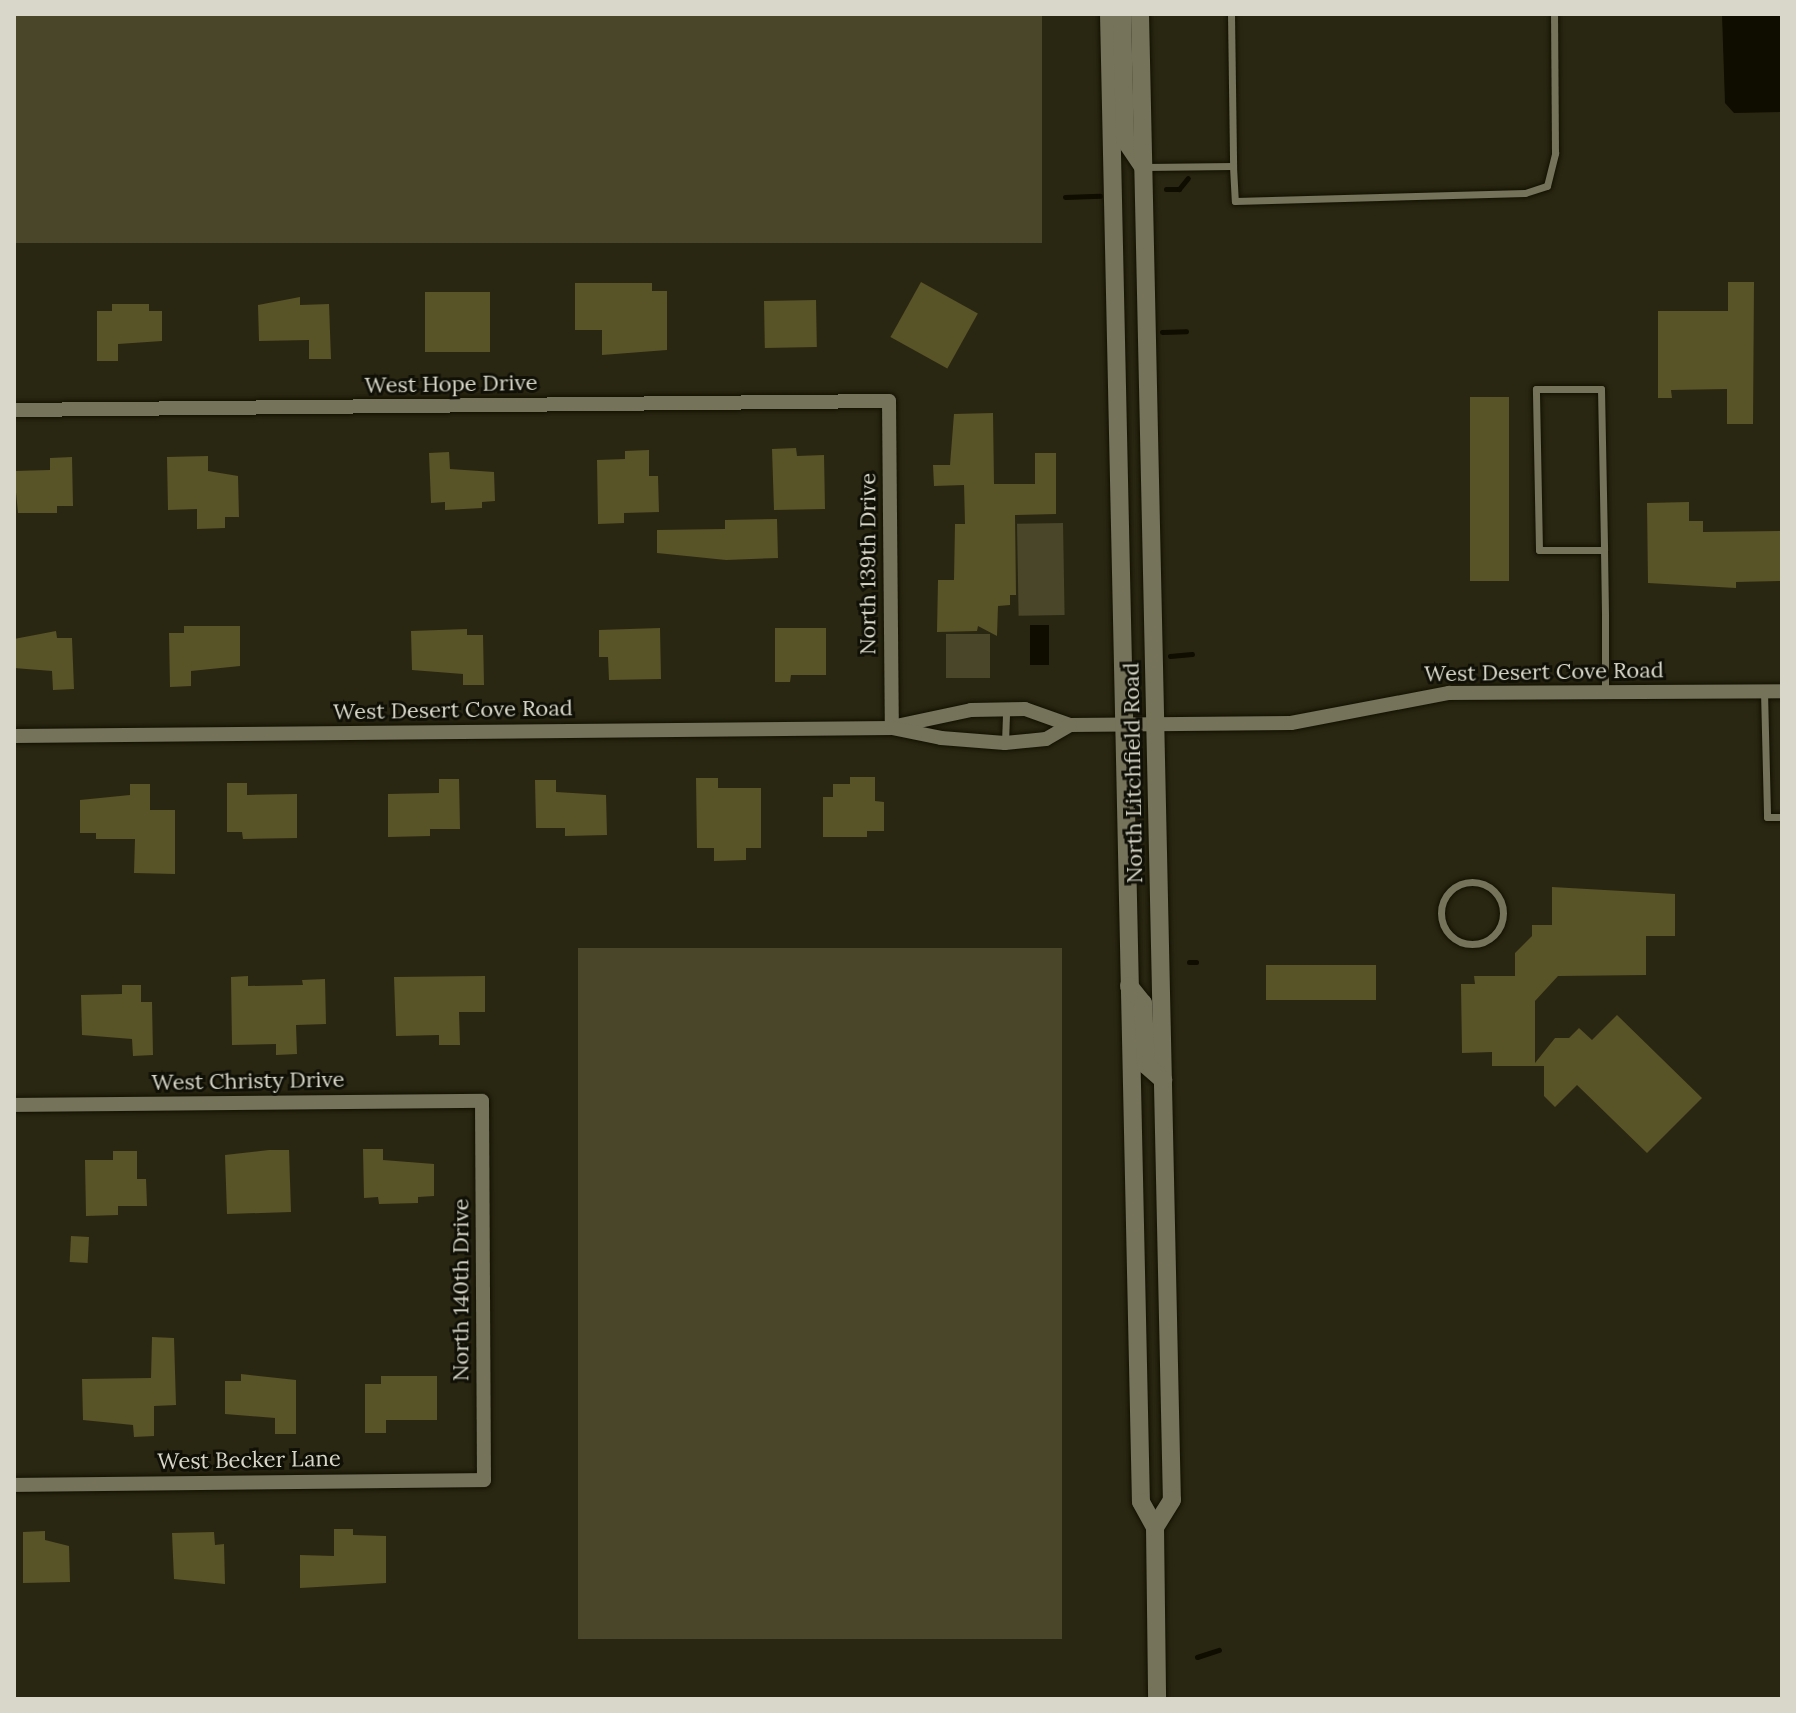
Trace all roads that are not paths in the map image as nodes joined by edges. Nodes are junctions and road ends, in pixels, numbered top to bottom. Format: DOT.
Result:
graph roads {
  1 [pos="1109,14"];
  2 [pos="1122,14"];
  3 [pos="1140,14"];
  4 [pos="1231,14"];
  5 [pos="1554,14"];
  6 [pos="1233,166"];
  7 [pos="1143,167"];
  8 [pos="889,401"];
  9 [pos="14,410"];
  10 [pos="1604,550"];
  11 [pos="1764,691"];
  12 [pos="1782,691"];
  13 [pos="1605,692"];
  14 [pos="1006,710"];
  15 [pos="1125,724"];
  16 [pos="1155,724"];
  17 [pos="1070,725"];
  18 [pos="892,728"];
  19 [pos="14,736"];
  20 [pos="1005,743"];
  21 [pos="1782,817"];
  22 [pos="1489,887"];
  23 [pos="1129,986"];
  24 [pos="1163,1080"];
  25 [pos="482,1101"];
  26 [pos="14,1105"];
  27 [pos="484,1480"];
  28 [pos="14,1485"];
  29 [pos="1155,1527"];
  30 [pos="1157,1699"];
  1 -- 15 [label="main road, North Litchfield Road"];
  2 -- 7 [label="main road"];
  3 -- 7 [label="main road, North Litchfield Road"];
  4 -- 6 [label="lane"];
  5 -- 6 [label="lane"];
  6 -- 7 [label="lane"];
  7 -- 16 [label="main road, North Litchfield Road"];
  8 -- 9 [label="street, West Hope Drive"];
  8 -- 18 [label="street, North 139th Drive"];
  10 -- 10 [label="lane"];
  10 -- 13 [label="lane"];
  11 -- 12 [label="street, West Desert Cove Road"];
  11 -- 13 [label="street, West Desert Cove Road"];
  11 -- 21 [label="lane"];
  13 -- 16 [label="street, West Desert Cove Road"];
  14 -- 17 [label="street, West Desert Cove Road"];
  14 -- 18 [label="street, West Desert Cove Road"];
  14 -- 20 [label="lane"];
  15 -- 16 [label="street, West Desert Cove Road"];
  15 -- 17 [label="street, West Desert Cove Road"];
  15 -- 23 [label="main road, North Litchfield Road"];
  16 -- 24 [label="main road, North Litchfield Road"];
  17 -- 20 [label="street, West Desert Cove Road"];
  18 -- 19 [label="street, West Desert Cove Road"];
  18 -- 20 [label="street, West Desert Cove Road"];
  22 -- 22 [label="lane"];
  23 -- 24 [label="main road"];
  23 -- 29 [label="main road, North Litchfield Road"];
  24 -- 29 [label="main road, North Litchfield Road"];
  25 -- 26 [label="street, West Christy Drive"];
  25 -- 27 [label="street, North 140th Drive"];
  27 -- 28 [label="street, West Becker Lane"];
  29 -- 30 [label="main road, North Litchfield Road"];
}
